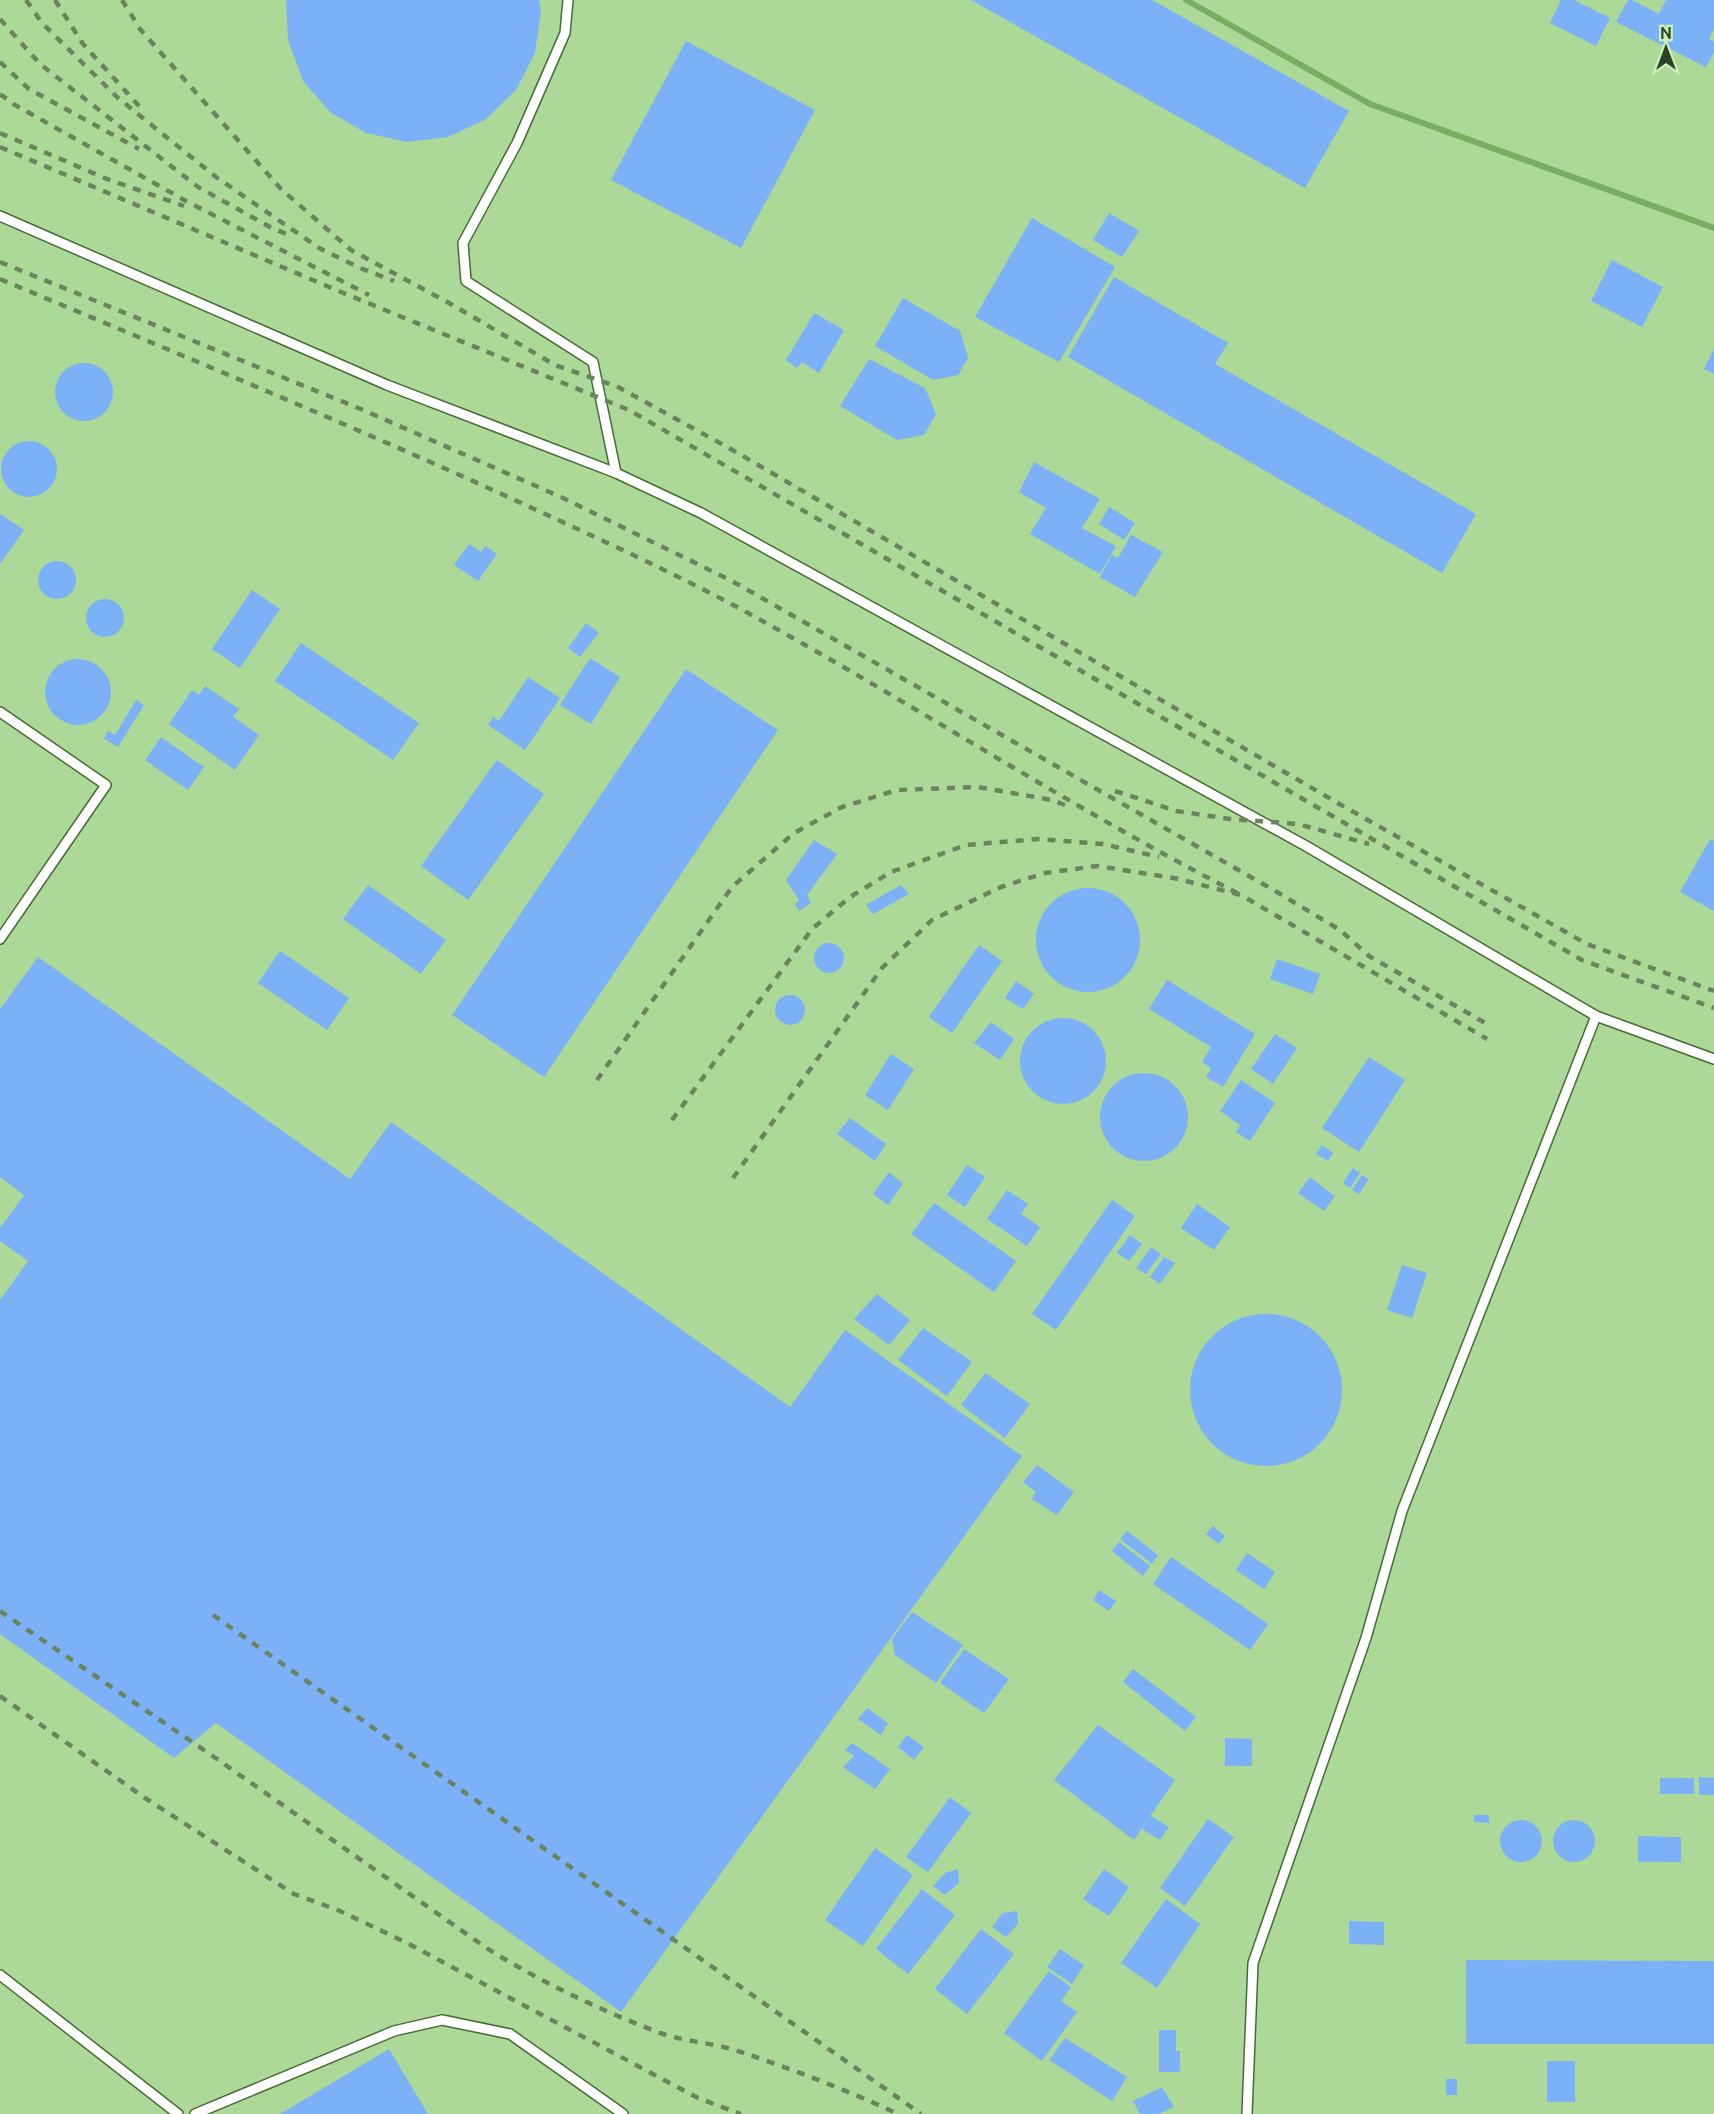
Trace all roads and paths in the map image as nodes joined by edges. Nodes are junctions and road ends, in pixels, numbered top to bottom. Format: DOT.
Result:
graph roads {
  1 [pos="568,0"];
  2 [pos="0,216"];
  3 [pos="616,473"];
  4 [pos="0,712"];
  5 [pos="0,939"];
  6 [pos="1596,1016"];
  7 [pos="1714,1059"];
  8 [pos="0,1975"];
  9 [pos="178,2114"];
  10 [pos="195,2114"];
  11 [pos="623,2114"];
  12 [pos="1247,2114"];
  1 -- 3 [label="lane"];
  2 -- 3 [label="lane"];
  3 -- 6 [label="lane"];
  4 -- 5 [label="lane"];
  6 -- 7 [label="lane"];
  6 -- 12 [label="lane"];
  8 -- 9 [label="lane"];
  10 -- 11 [label="lane"];
}
